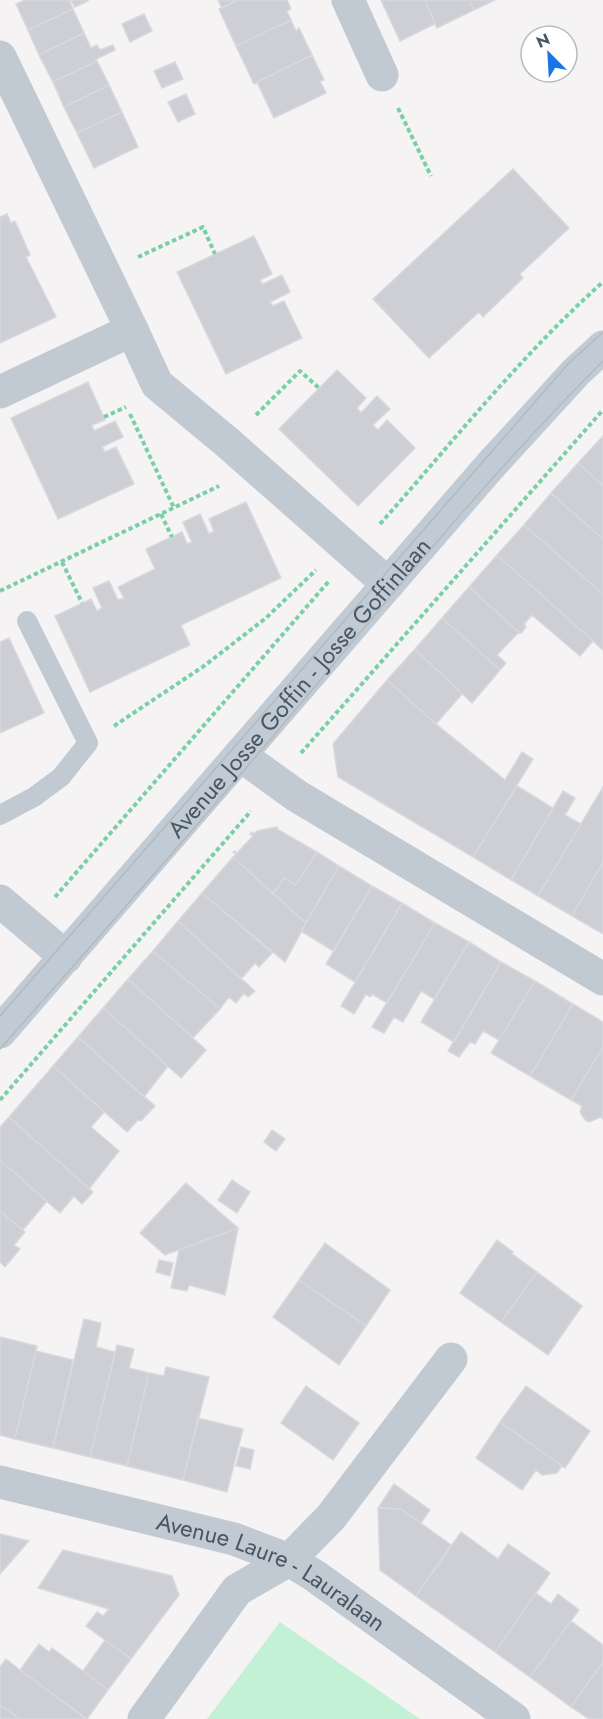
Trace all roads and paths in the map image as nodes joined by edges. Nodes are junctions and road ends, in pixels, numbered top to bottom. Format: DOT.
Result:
graph roads {
  1 [pos="348,0"];
  2 [pos="0,57"];
  3 [pos="382,75"];
  4 [pos="431,176"];
  5 [pos="215,254"];
  6 [pos="105,272"];
  7 [pos="603,282"];
  8 [pos="132,330"];
  9 [pos="603,347"];
  10 [pos="319,388"];
  11 [pos="0,392"];
  12 [pos="104,417"];
  13 [pos="238,452"];
  14 [pos="174,508"];
  15 [pos="162,514"];
  16 [pos="172,537"];
  17 [pos="349,548"];
  18 [pos="62,562"];
  19 [pos="388,584"];
  20 [pos="0,591"];
  21 [pos="82,603"];
  22 [pos="27,621"];
  23 [pos="88,743"];
  24 [pos="240,755"];
  25 [pos="0,815"];
  26 [pos="0,901"];
  27 [pos="30,926"];
  28 [pos="66,957"];
  29 [pos="603,979"];
  30 [pos="0,1032"];
  31 [pos="451,1359"];
  32 [pos="0,1482"];
  33 [pos="289,1560"];
  34 [pos="144,1719"];
  35 [pos="514,1719"];
  1 -- 3 [label="street"];
  2 -- 6 [label="street"];
  3 -- 4 [label="path"];
  5 -- 6 [label="path"];
  6 -- 8 [label="street"];
  7 -- 17 [label="path"];
  8 -- 11 [label="street"];
  8 -- 13 [label="street"];
  9 -- 19 [label="main road, Avenue Josse Goffin - Josse Goffinlaan"];
  10 -- 13 [label="path"];
  12 -- 14 [label="path"];
  13 -- 14 [label="path"];
  13 -- 17 [label="street"];
  14 -- 15 [label="path"];
  15 -- 16 [label="path"];
  15 -- 18 [label="path"];
  17 -- 19 [label="street"];
  17 -- 23 [label="path"];
  17 -- 27 [label="path"];
  18 -- 20 [label="path"];
  18 -- 21 [label="path"];
  19 -- 24 [label="main road, Avenue Josse Goffin - Josse Goffinlaan"];
  22 -- 23 [label="lane"];
  23 -- 25 [label="lane"];
  24 -- 28 [label="main road, Avenue Josse Goffin - Josse Goffinlaan"];
  24 -- 29 [label="street"];
  26 -- 27 [label="street"];
  27 -- 28 [label="street"];
  28 -- 30 [label="main road, Avenue Josse Goffin - Josse Goffinlaan"];
  31 -- 33 [label="street"];
  32 -- 33 [label="street, Avenue Laure - Lauralaan"];
  33 -- 34 [label="street"];
  33 -- 35 [label="street, Avenue Laure - Lauralaan"];
}
